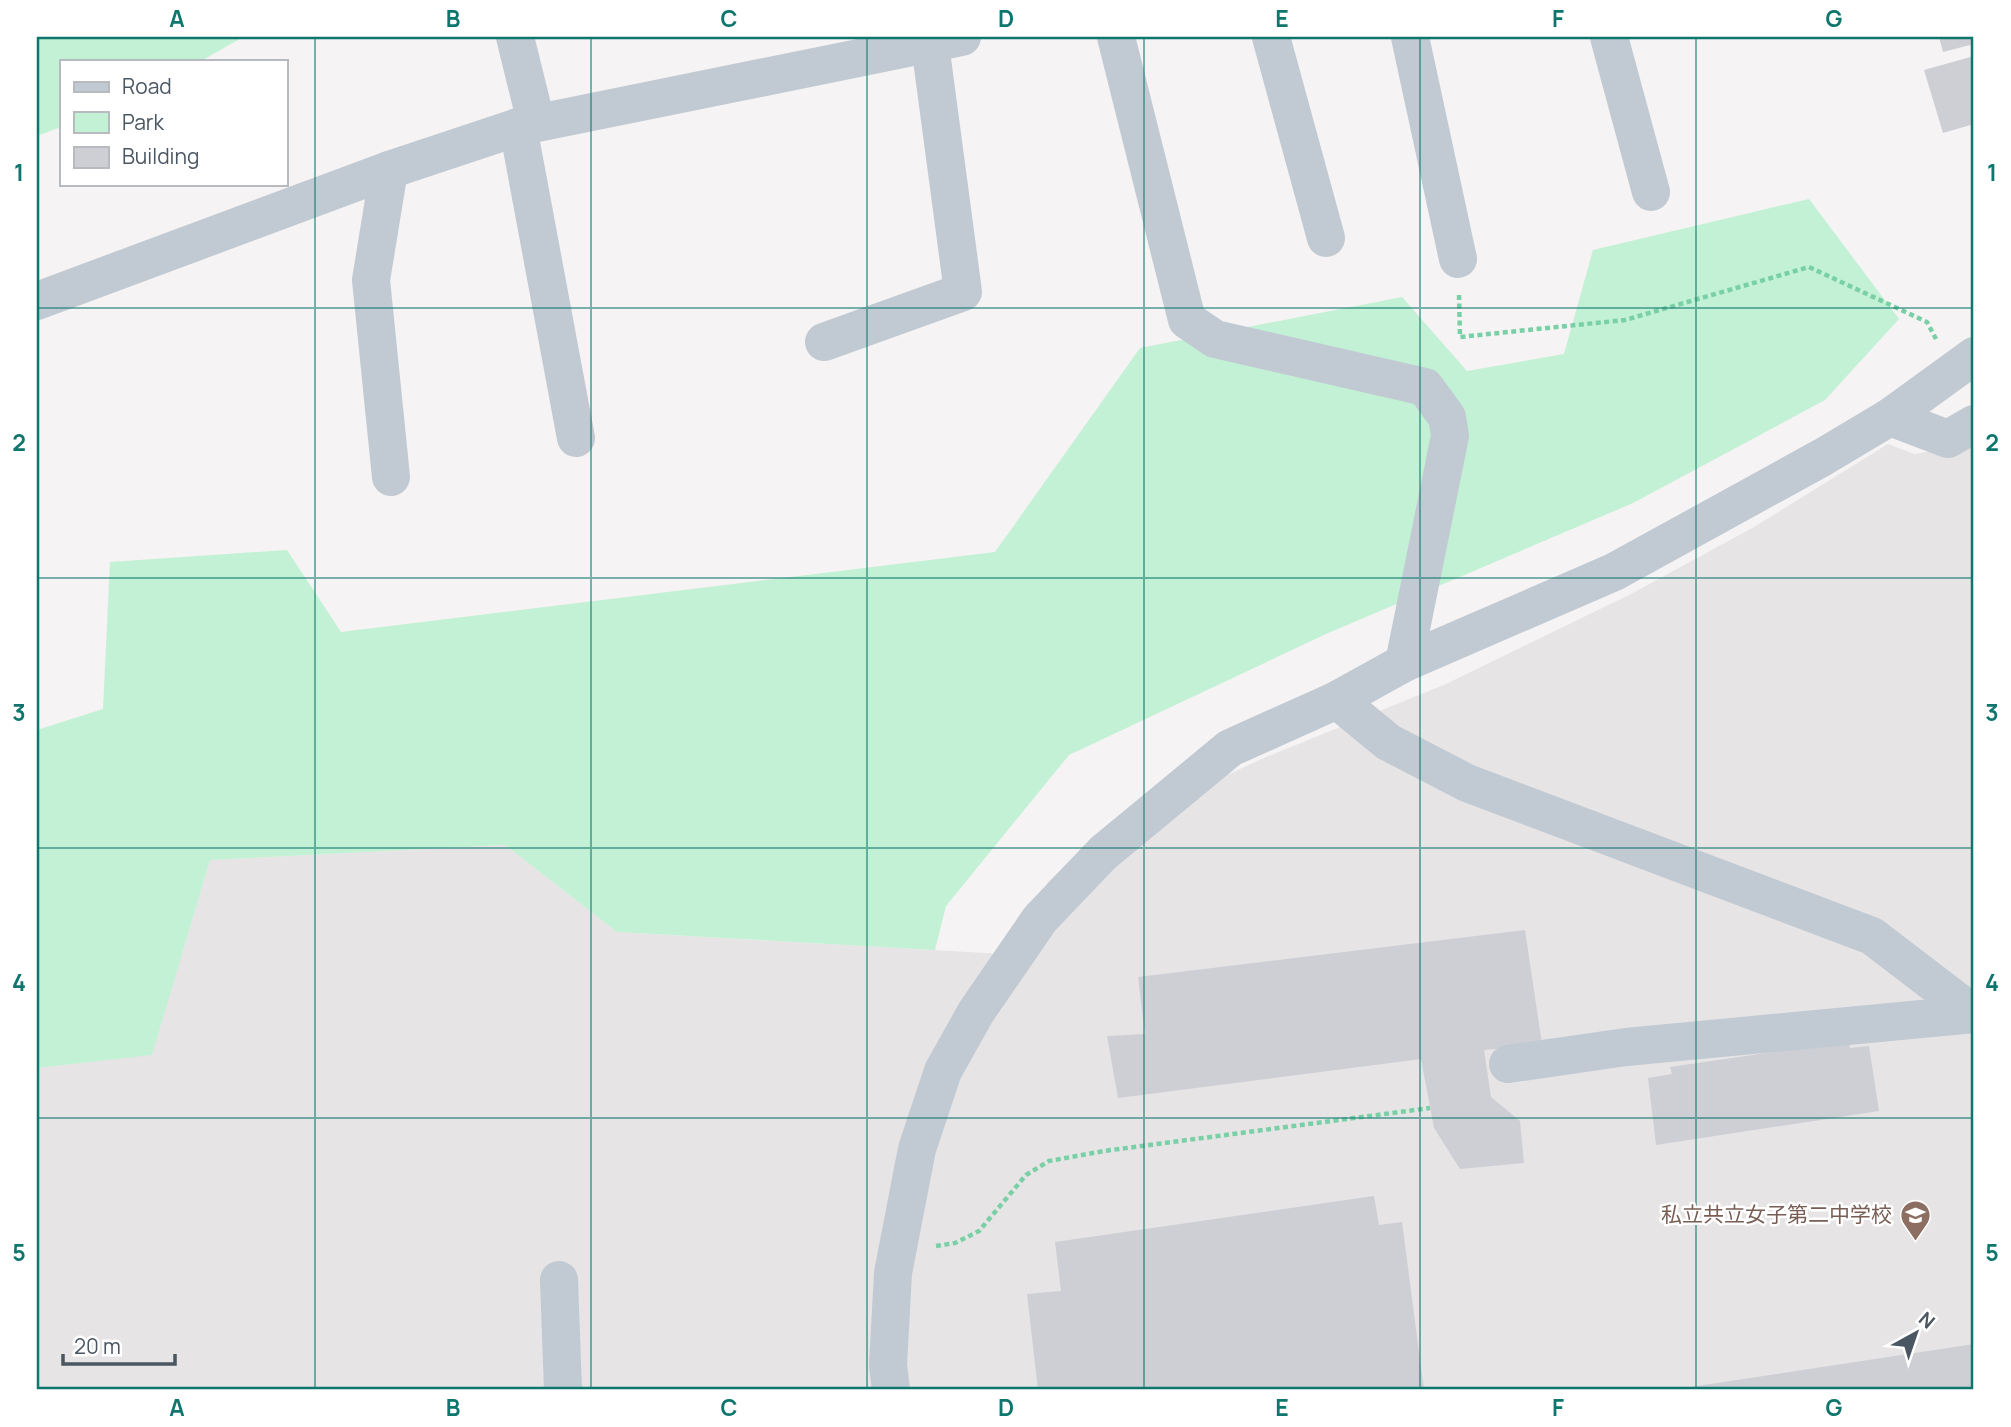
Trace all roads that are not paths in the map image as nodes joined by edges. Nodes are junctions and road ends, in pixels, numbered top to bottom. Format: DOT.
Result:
graph roads {
  1 [pos="515,37"];
  2 [pos="1116,37"];
  3 [pos="1271,37"];
  4 [pos="1409,37"];
  5 [pos="1609,37"];
  6 [pos="941,39"];
  7 [pos="527,125"];
  8 [pos="389,170"];
  9 [pos="1651,192"];
  10 [pos="1326,238"];
  11 [pos="1458,259"];
  12 [pos="37,300"];
  13 [pos="824,342"];
  14 [pos="1964,364"];
  15 [pos="1891,417"];
  16 [pos="1974,424"];
  17 [pos="576,438"];
  18 [pos="391,477"];
  19 [pos="1404,663"];
  20 [pos="1337,700"];
  21 [pos="1974,1014"];
  22 [pos="1508,1064"];
  23 [pos="559,1280"];
  24 [pos="563,1390"];
  25 [pos="891,1390"];
  1 -- 7 [label="street"];
  2 -- 19 [label="street"];
  3 -- 10 [label="street"];
  4 -- 11 [label="street"];
  5 -- 9 [label="street"];
  6 -- 7 [label="street"];
  6 -- 13 [label="street"];
  7 -- 8 [label="street"];
  7 -- 17 [label="street"];
  8 -- 12 [label="street"];
  8 -- 18 [label="street"];
  14 -- 15 [label="street"];
  15 -- 16 [label="street"];
  15 -- 19 [label="street"];
  19 -- 20 [label="street"];
  20 -- 21 [label="street"];
  20 -- 25 [label="street"];
  21 -- 22 [label="street"];
  23 -- 24 [label="street"];
}
